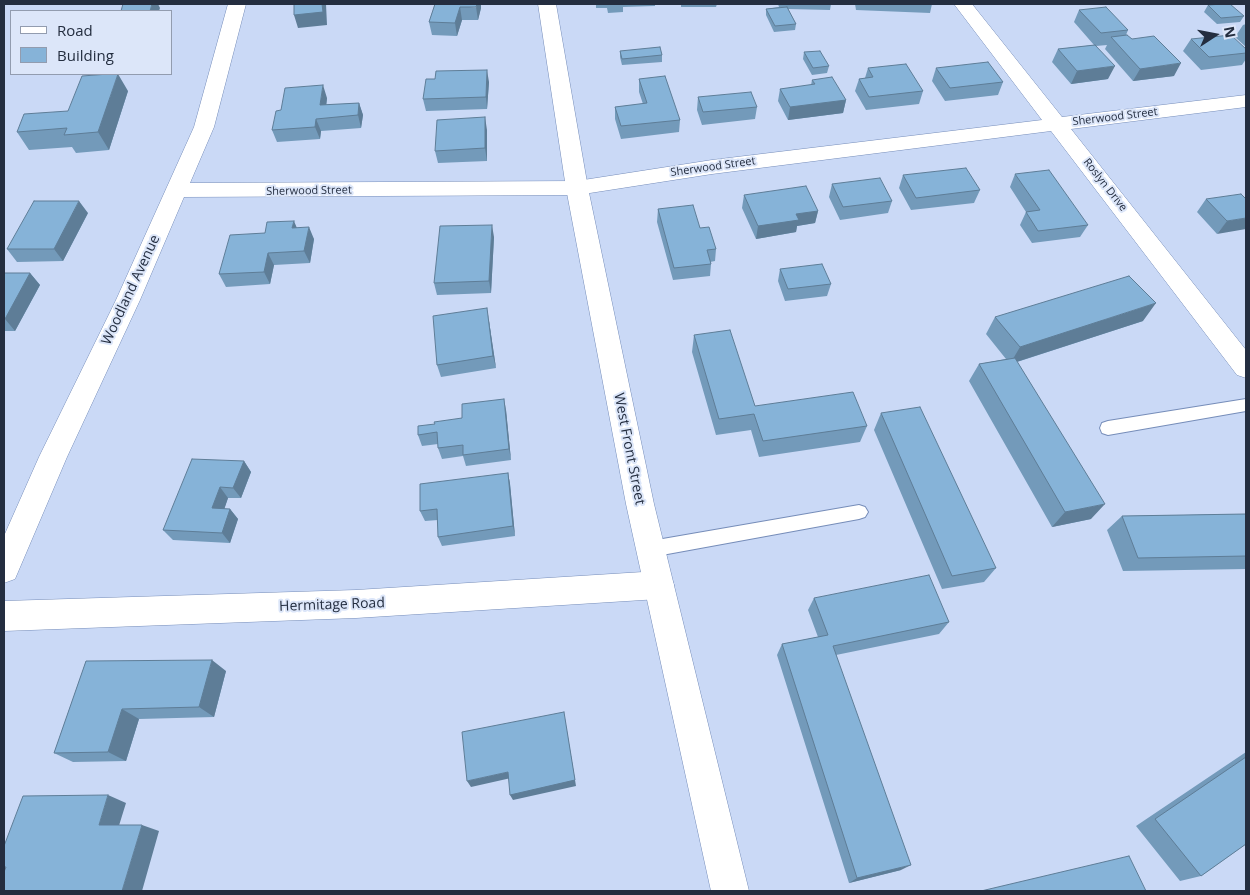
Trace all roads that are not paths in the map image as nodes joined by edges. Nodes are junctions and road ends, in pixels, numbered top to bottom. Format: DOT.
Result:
graph roads {
  1 [pos="237,4"];
  2 [pos="547,4"];
  3 [pos="963,4"];
  4 [pos="1246,101"];
  5 [pos="1058,125"];
  6 [pos="577,188"];
  7 [pos="177,190"];
  8 [pos="1246,368"];
  9 [pos="1246,405"];
  10 [pos="1108,428"];
  11 [pos="859,512"];
  12 [pos="651,549"];
  13 [pos="4,569"];
  14 [pos="659,585"];
  15 [pos="4,616"];
  16 [pos="730,891"];
  1 -- 7 [label="street, Woodland Avenue"];
  2 -- 6 [label="street, West Front Street"];
  3 -- 5 [label="street, Roslyn Drive"];
  4 -- 5 [label="street, Sherwood Street"];
  5 -- 6 [label="street, Sherwood Street"];
  5 -- 8 [label="street, Roslyn Drive"];
  6 -- 7 [label="street, Sherwood Street"];
  6 -- 12 [label="street, West Front Street"];
  7 -- 13 [label="street, Woodland Avenue"];
  9 -- 10 [label="lane"];
  11 -- 12 [label="lane"];
  12 -- 14 [label="street, West Front Street"];
  14 -- 15 [label="street, Hermitage Road"];
  14 -- 16 [label="street, West Front Street"];
}
